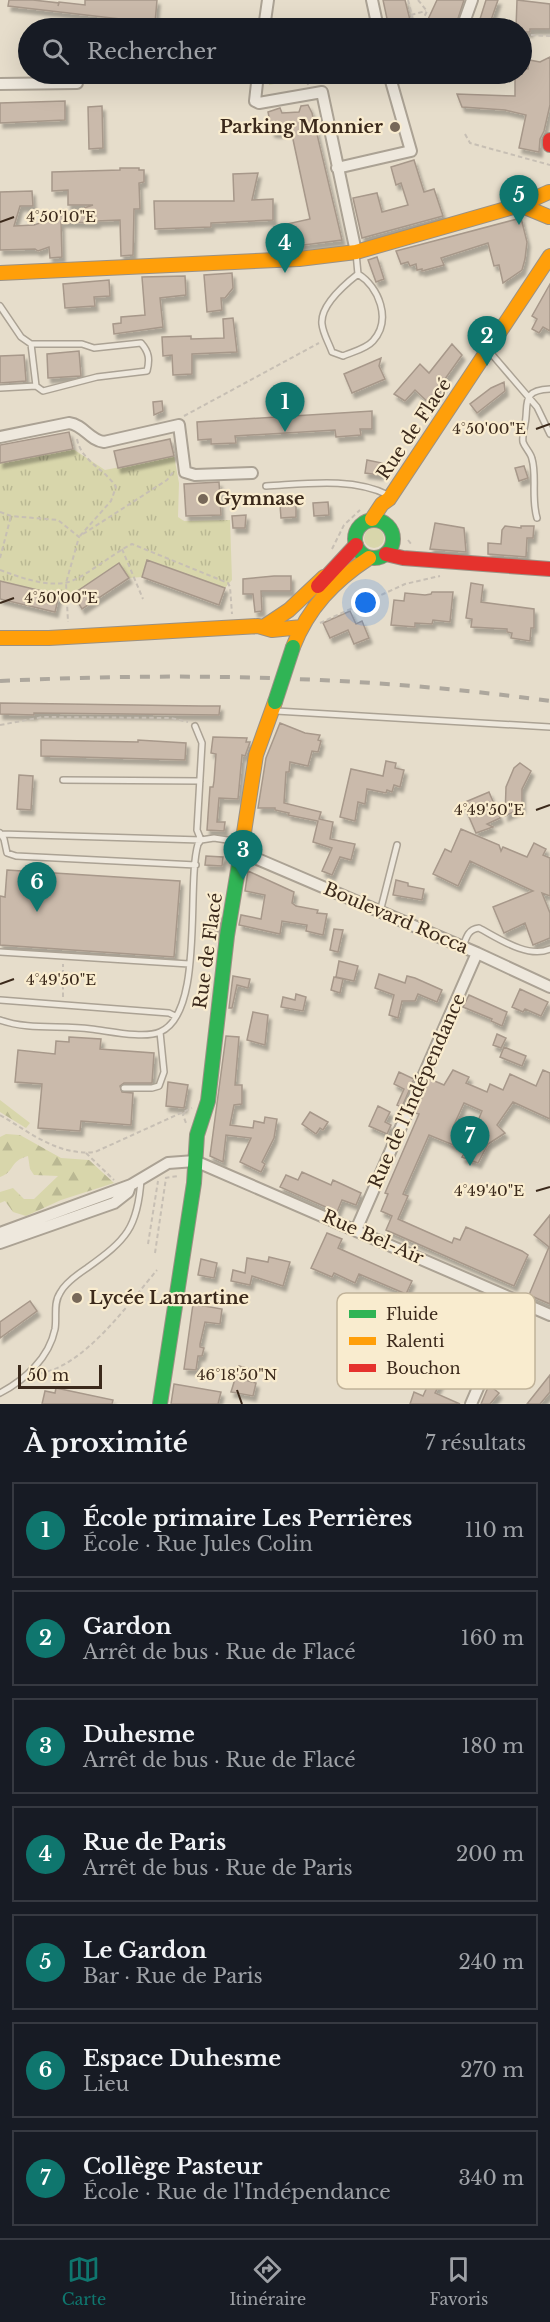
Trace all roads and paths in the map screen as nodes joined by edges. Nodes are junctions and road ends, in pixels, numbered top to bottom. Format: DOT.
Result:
graph roads {
  1 [pos="268,0"];
  2 [pos="372,0"];
  3 [pos="408,0"];
  4 [pos="418,0"];
  5 [pos="472,0"];
  6 [pos="427,11"];
  7 [pos="411,15"];
  8 [pos="265,18"];
  9 [pos="376,18"];
  10 [pos="412,18"];
  11 [pos="424,18"];
  12 [pos="466,18"];
  13 [pos="532,35"];
  14 [pos="550,36"];
  15 [pos="0,84"];
  16 [pos="18,84"];
  17 [pos="257,84"];
  18 [pos="392,84"];
  19 [pos="465,134"];
  20 [pos="550,140"];
  21 [pos="550,145"];
  22 [pos="550,165"];
  23 [pos="337,168"];
  24 [pos="550,191"];
  25 [pos="520,205"];
  26 [pos="550,218"];
  27 [pos="550,242"];
  28 [pos="356,252"];
  29 [pos="549,257"];
  30 [pos="0,273"];
  31 [pos="357,274"];
  32 [pos="0,306"];
  33 [pos="327,339"];
  34 [pos="31,344"];
  35 [pos="488,350"];
  36 [pos="36,386"];
  37 [pos="0,388"];
  38 [pos="550,389"];
  39 [pos="529,397"];
  40 [pos="74,423"];
  41 [pos="179,425"];
  42 [pos="550,434"];
  43 [pos="0,437"];
  44 [pos="182,458"];
  45 [pos="252,473"];
  46 [pos="266,486"];
  47 [pos="390,497"];
  48 [pos="0,512"];
  49 [pos="11,516"];
  50 [pos="537,518"];
  51 [pos="372,519"];
  52 [pos="389,526"];
  53 [pos="79,537"];
  54 [pos="394,541"];
  55 [pos="356,545"];
  56 [pos="122,549"];
  57 [pos="387,554"];
  58 [pos="0,558"];
  59 [pos="369,558"];
  60 [pos="427,559"];
  61 [pos="550,569"];
  62 [pos="0,570"];
  63 [pos="327,574"];
  64 [pos="441,576"];
  65 [pos="66,583"];
  66 [pos="142,599"];
  67 [pos="355,601"];
  68 [pos="357,606"];
  69 [pos="232,617"];
  70 [pos="318,623"];
  71 [pos="266,626"];
  72 [pos="299,627"];
  73 [pos="69,637"];
  74 [pos="0,638"];
  75 [pos="273,706"];
  76 [pos="0,725"];
  77 [pos="195,726"];
  78 [pos="550,727"];
  79 [pos="63,780"];
  80 [pos="200,781"];
  81 [pos="0,834"];
  82 [pos="201,840"];
  83 [pos="397,845"];
  84 [pos="242,847"];
  85 [pos="196,865"];
  86 [pos="381,912"];
  87 [pos="463,947"];
  88 [pos="550,949"];
  89 [pos="0,952"];
  90 [pos="477,953"];
  91 [pos="63,955"];
  92 [pos="189,964"];
  93 [pos="550,987"];
  94 [pos="0,1000"];
  95 [pos="63,1004"];
  96 [pos="176,1016"];
  97 [pos="0,1020"];
  98 [pos="160,1032"];
  99 [pos="124,1088"];
  100 [pos="208,1101"];
  101 [pos="0,1115"];
  102 [pos="86,1153"];
  103 [pos="195,1161"];
  104 [pos="141,1178"];
  105 [pos="166,1178"];
  106 [pos="157,1180"];
  107 [pos="130,1185"];
  108 [pos="118,1190"];
  109 [pos="357,1230"];
  110 [pos="0,1233"];
  111 [pos="0,1244"];
  112 [pos="148,1244"];
  113 [pos="155,1253"];
  114 [pos="157,1270"];
  115 [pos="500,1293"];
  116 [pos="535,1308"];
  117 [pos="550,1314"];
  118 [pos="28,1375"];
  119 [pos="477,1389"];
  120 [pos="0,1393"];
  121 [pos="148,1404"];
  122 [pos="160,1404"];
  123 [pos="471,1404"];
  1 -- 8 [label="street"];
  2 -- 9 [label="street"];
  3 -- 7 [label="path"];
  4 -- 6 [label="path"];
  5 -- 12 [label="street"];
  6 -- 7 [label="path"];
  6 -- 11 [label="path"];
  7 -- 10 [label="path"];
  13 -- 14 [label="path"];
  15 -- 16 [label="street"];
  17 -- 23 [label="street"];
  18 -- 23 [label="street"];
  19 -- 22 [label="path"];
  20 -- 21 [label="main road"];
  23 -- 28 [label="street"];
  24 -- 25 [label="main road"];
  24 -- 26 [label="main road"];
  25 -- 26 [label="main road"];
  25 -- 28 [label="main road"];
  27 -- 29 [label="main road, Rue de Flacé"];
  28 -- 30 [label="main road"];
  28 -- 31 [label="lane"];
  29 -- 35 [label="main road, Rue de Flacé"];
  31 -- 33 [label="lane"];
  31 -- 33 [label="lane"];
  32 -- 34 [label="lane"];
  33 -- 41 [label="path"];
  34 -- 36 [label="lane"];
  34 -- 36 [label="lane"];
  35 -- 39 [label="lane"];
  35 -- 47 [label="main road, Rue de Flacé"];
  36 -- 37 [label="lane"];
  38 -- 39 [label="lane"];
  39 -- 42 [label="lane"];
  39 -- 50 [label="lane"];
  40 -- 41 [label="street"];
  40 -- 43 [label="street"];
  40 -- 53 [label="path"];
  41 -- 44 [label="street"];
  44 -- 45 [label="street"];
  44 -- 53 [label="path"];
  46 -- 47 [label="lane"];
  47 -- 51 [label="main road, Rue de Flacé"];
  47 -- 52 [label="main road, Rue de Flacé"];
  48 -- 49 [label="path"];
  49 -- 53 [label="path"];
  49 -- 58 [label="path"];
  51 -- 52 [label="main road"];
  51 -- 55 [label="main road, Rue de Flacé"];
  52 -- 54 [label="main road, Rue de Flacé"];
  53 -- 65 [label="path"];
  54 -- 57 [label="main road"];
  54 -- 60 [label="main road"];
  55 -- 59 [label="main road"];
  55 -- 63 [label="main road, Rue de Flacé"];
  56 -- 65 [label="path"];
  56 -- 66 [label="path"];
  56 -- 69 [label="path"];
  57 -- 59 [label="main road, Rue de Flacé"];
  57 -- 60 [label="main road"];
  59 -- 72 [label="main road, Rue de Flacé"];
  60 -- 61 [label="main road"];
  62 -- 65 [label="path"];
  63 -- 71 [label="main road, Rue de Flacé"];
  63 -- 72 [label="main road, Rue de Flacé"];
  64 -- 68 [label="path"];
  65 -- 73 [label="path"];
  67 -- 68 [label="path"];
  68 -- 70 [label="path"];
  71 -- 72 [label="main road"];
  71 -- 73 [label="main road"];
  72 -- 75 [label="main road, Rue de Flacé, bridge"];
  73 -- 74 [label="main road"];
  75 -- 78 [label="lane"];
  75 -- 84 [label="main road, Rue de Flacé"];
  76 -- 77 [label="path"];
  77 -- 80 [label="lane"];
  79 -- 80 [label="lane"];
  80 -- 82 [label="lane"];
  81 -- 82 [label="lane"];
  81 -- 85 [label="lane"];
  82 -- 84 [label="lane"];
  82 -- 85 [label="lane"];
  83 -- 86 [label="lane"];
  84 -- 86 [label="street, Boulevard Rocca"];
  84 -- 100 [label="main road, Rue de Flacé"];
  85 -- 92 [label="lane"];
  86 -- 87 [label="street, Boulevard Rocca"];
  87 -- 88 [label="lane"];
  87 -- 90 [label="street, Boulevard Rocca"];
  89 -- 91 [label="lane"];
  90 -- 93 [label="street, Boulevard Rocca"];
  90 -- 109 [label="street, Rue de l'Indépendance"];
  91 -- 92 [label="lane"];
  91 -- 95 [label="path"];
  92 -- 96 [label="lane"];
  94 -- 95 [label="lane"];
  95 -- 96 [label="lane"];
  96 -- 98 [label="lane"];
  97 -- 98 [label="lane"];
  98 -- 99 [label="lane"];
  100 -- 102 [label="path"];
  100 -- 103 [label="main road, Rue de Flacé"];
  101 -- 102 [label="path"];
  102 -- 108 [label="path"];
  103 -- 104 [label="street"];
  103 -- 109 [label="street, Rue Bel-Air"];
  103 -- 121 [label="main road, Rue de Flacé"];
  103 -- 122 [label="main road, Rue de Flacé"];
  104 -- 107 [label="street"];
  104 -- 118 [label="lane"];
  105 -- 113 [label="path"];
  106 -- 112 [label="path"];
  107 -- 108 [label="street"];
  107 -- 111 [label="street"];
  108 -- 110 [label="street"];
  109 -- 115 [label="street, Rue Bel-Air"];
  114 -- 118 [label="path"];
  116 -- 117 [label="street, Rue Bel-Air"];
  118 -- 120 [label="lane"];
  119 -- 123 [label="street"];
}
